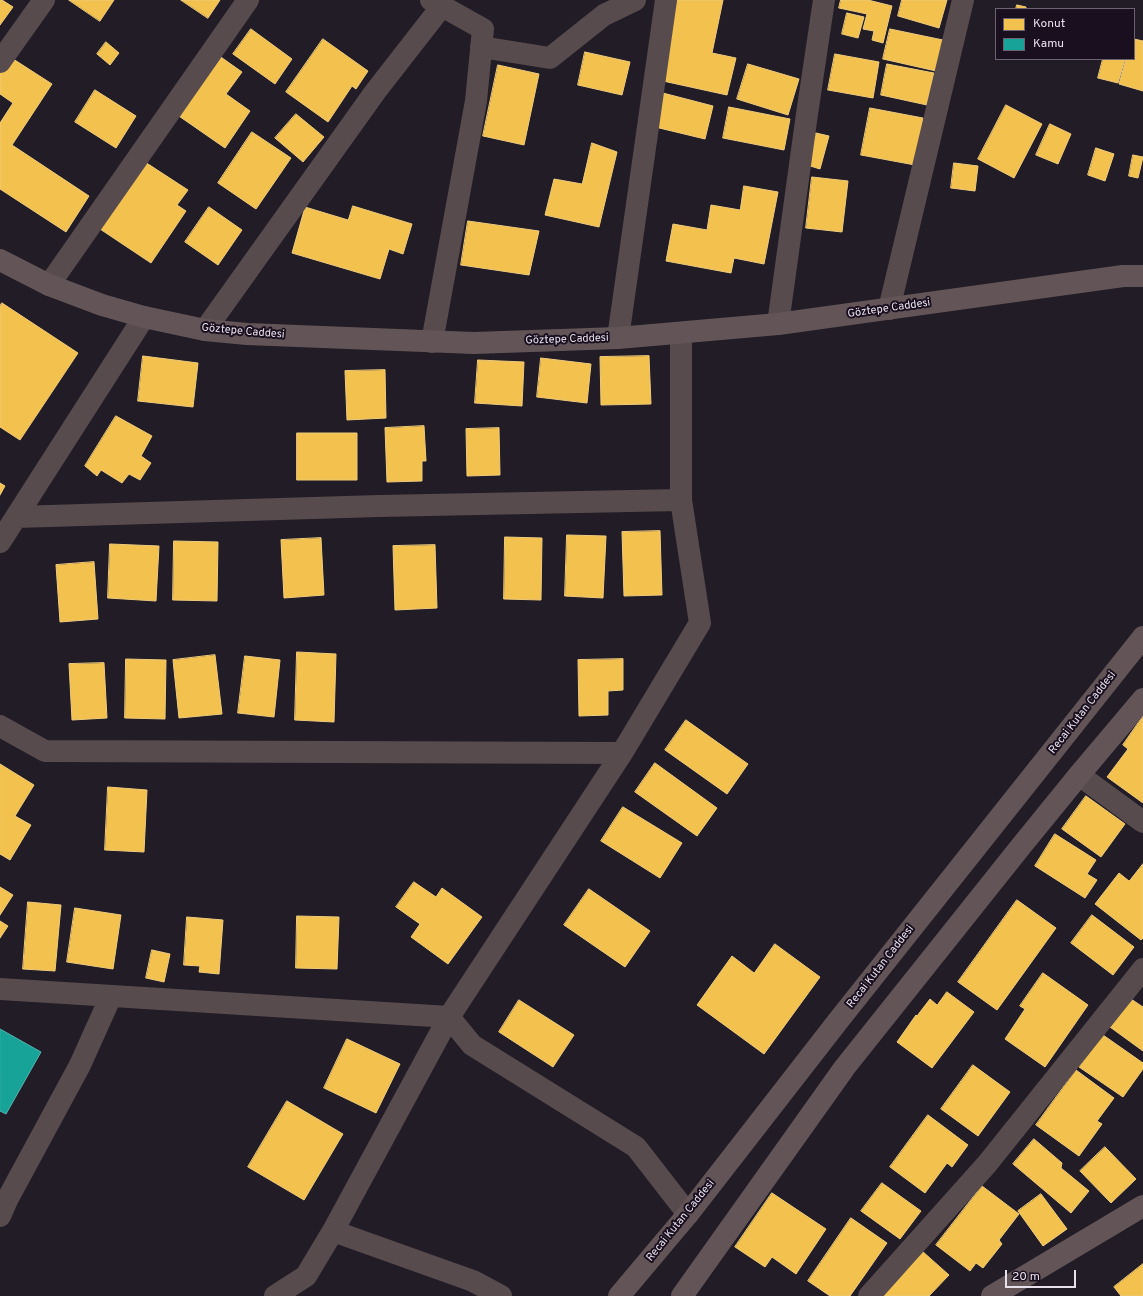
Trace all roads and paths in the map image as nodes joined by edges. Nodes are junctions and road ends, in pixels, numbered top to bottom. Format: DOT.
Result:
graph roads {
  1 [pos="44,0"];
  2 [pos="248,0"];
  3 [pos="635,0"];
  4 [pos="666,0"];
  5 [pos="824,0"];
  6 [pos="962,0"];
  7 [pos="437,3"];
  8 [pos="481,47"];
  9 [pos="0,62"];
  10 [pos="0,260"];
  11 [pos="1136,276"];
  12 [pos="49,285"];
  13 [pos="889,309"];
  14 [pos="144,317"];
  15 [pos="778,324"];
  16 [pos="205,330"];
  17 [pos="680,333"];
  18 [pos="618,338"];
  19 [pos="432,342"];
  20 [pos="682,500"];
  21 [pos="16,518"];
  22 [pos="0,542"];
  23 [pos="1143,637"];
  24 [pos="1143,699"];
  25 [pos="0,726"];
  26 [pos="622,753"];
  27 [pos="1079,775"];
  28 [pos="1143,822"];
  29 [pos="1141,975"];
  30 [pos="0,989"];
  31 [pos="111,996"];
  32 [pos="449,1017"];
  33 [pos="1143,1206"];
  34 [pos="688,1214"];
  35 [pos="0,1216"];
  36 [pos="333,1231"];
  37 [pos="275,1296"];
  38 [pos="502,1296"];
  39 [pos="619,1296"];
  40 [pos="684,1296"];
  41 [pos="869,1296"];
  42 [pos="992,1296"];
  1 -- 9 [label="street"];
  2 -- 12 [label="street"];
  3 -- 8 [label="street"];
  4 -- 18 [label="street"];
  5 -- 15 [label="street"];
  6 -- 13 [label="street"];
  7 -- 8 [label="street"];
  7 -- 16 [label="street"];
  8 -- 19 [label="street"];
  10 -- 12 [label="main road, Göztepe Caddesi"];
  11 -- 13 [label="main road, Göztepe Caddesi"];
  12 -- 14 [label="main road, Göztepe Caddesi"];
  13 -- 15 [label="main road, Göztepe Caddesi"];
  14 -- 16 [label="main road, Göztepe Caddesi"];
  14 -- 21 [label="street"];
  15 -- 17 [label="main road, Göztepe Caddesi"];
  16 -- 19 [label="main road, Göztepe Caddesi"];
  17 -- 18 [label="main road, Göztepe Caddesi"];
  17 -- 20 [label="street"];
  18 -- 19 [label="main road, Göztepe Caddesi"];
  20 -- 21 [label="street"];
  20 -- 26 [label="street"];
  21 -- 22 [label="street"];
  23 -- 34 [label="main road, Recai Kutan Caddesi"];
  24 -- 27 [label="main road"];
  25 -- 26 [label="street"];
  26 -- 32 [label="street"];
  27 -- 28 [label="street"];
  27 -- 40 [label="main road"];
  29 -- 41 [label="street"];
  30 -- 31 [label="street"];
  31 -- 32 [label="street"];
  31 -- 35 [label="street"];
  32 -- 34 [label="street"];
  32 -- 36 [label="street"];
  33 -- 42 [label="main road"];
  34 -- 39 [label="main road, Recai Kutan Caddesi"];
  36 -- 37 [label="street"];
  36 -- 38 [label="street"];
}
